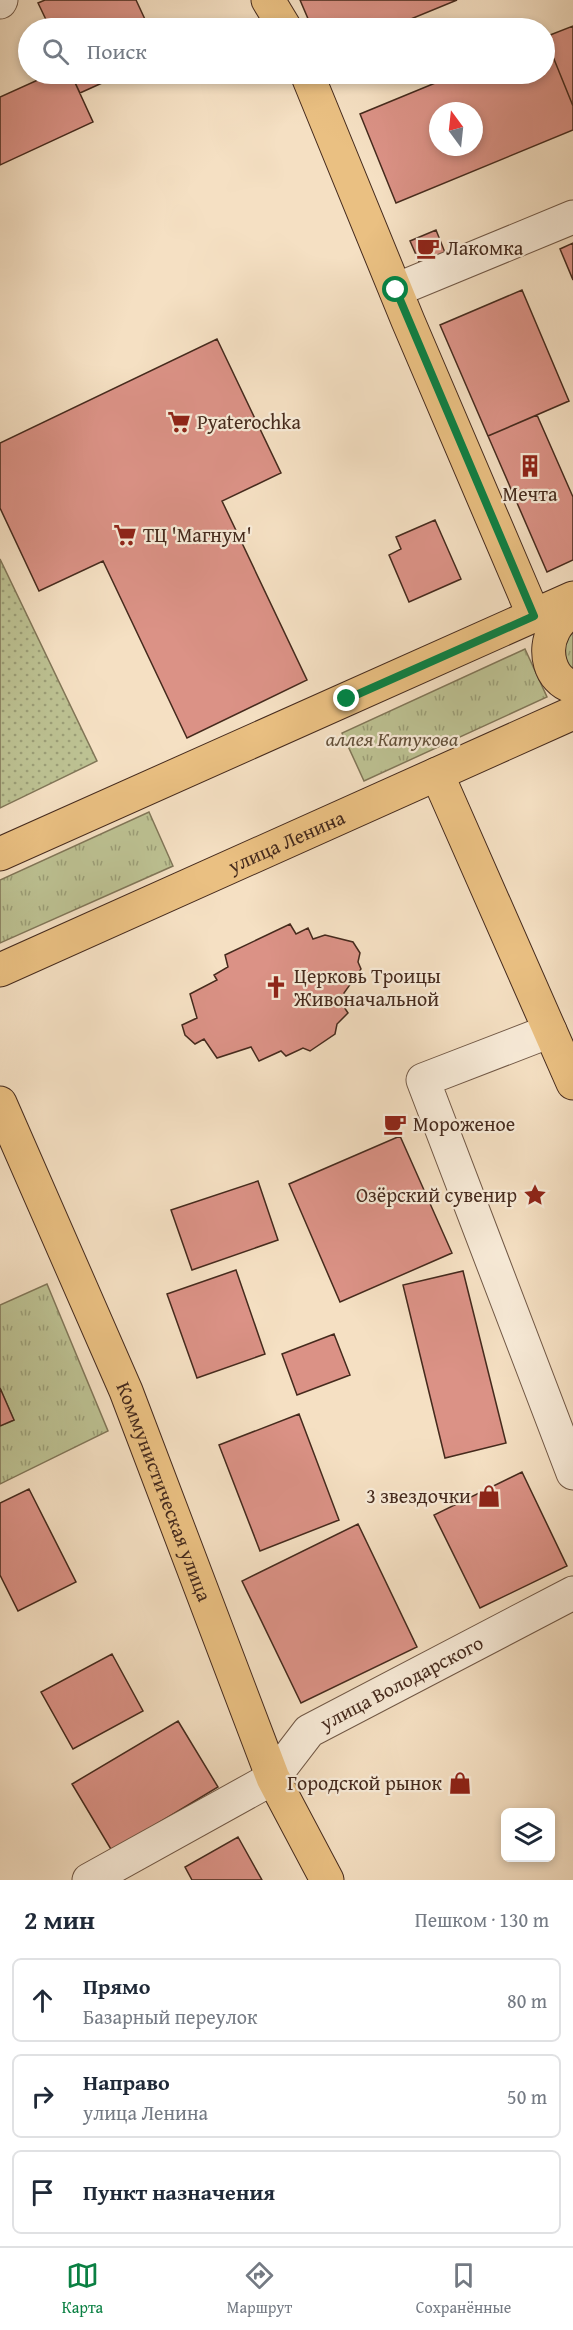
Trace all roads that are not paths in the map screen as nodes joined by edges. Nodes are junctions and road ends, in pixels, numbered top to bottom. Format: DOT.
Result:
graph roads {
  1 [pos="268,0"];
  2 [pos="279,18"];
  3 [pos="311,84"];
  4 [pos="573,217"];
  5 [pos="396,290"];
  6 [pos="573,598"];
  7 [pos="573,608"];
  8 [pos="534,616"];
  9 [pos="573,687"];
  10 [pos="573,713"];
  11 [pos="437,774"];
  12 [pos="0,854"];
  13 [pos="0,970"];
  14 [pos="550,1031"];
  15 [pos="573,1083"];
  16 [pos="0,1103"];
  17 [pos="573,1473"];
  18 [pos="573,1593"];
  19 [pos="273,1778"];
  20 [pos="89,1880"];
  21 [pos="327,1880"];
  1 -- 2 [label="main road"];
  3 -- 5 [label="main road"];
  4 -- 5 [label="street"];
  5 -- 8 [label="main road"];
  6 -- 8 [label="main road"];
  7 -- 9 [label="main road"];
  8 -- 12 [label="main road"];
  10 -- 11 [label="main road, улица Ленина"];
  11 -- 13 [label="main road, улица Ленина"];
  11 -- 14 [label="main road"];
  14 -- 15 [label="main road"];
  14 -- 17 [label="street"];
  16 -- 19 [label="main road, Коммунистическая улица"];
  18 -- 19 [label="street, улица Володарского"];
  19 -- 20 [label="street, улица Володарского"];
  19 -- 21 [label="main road, Коммунистическая улица"];
}
